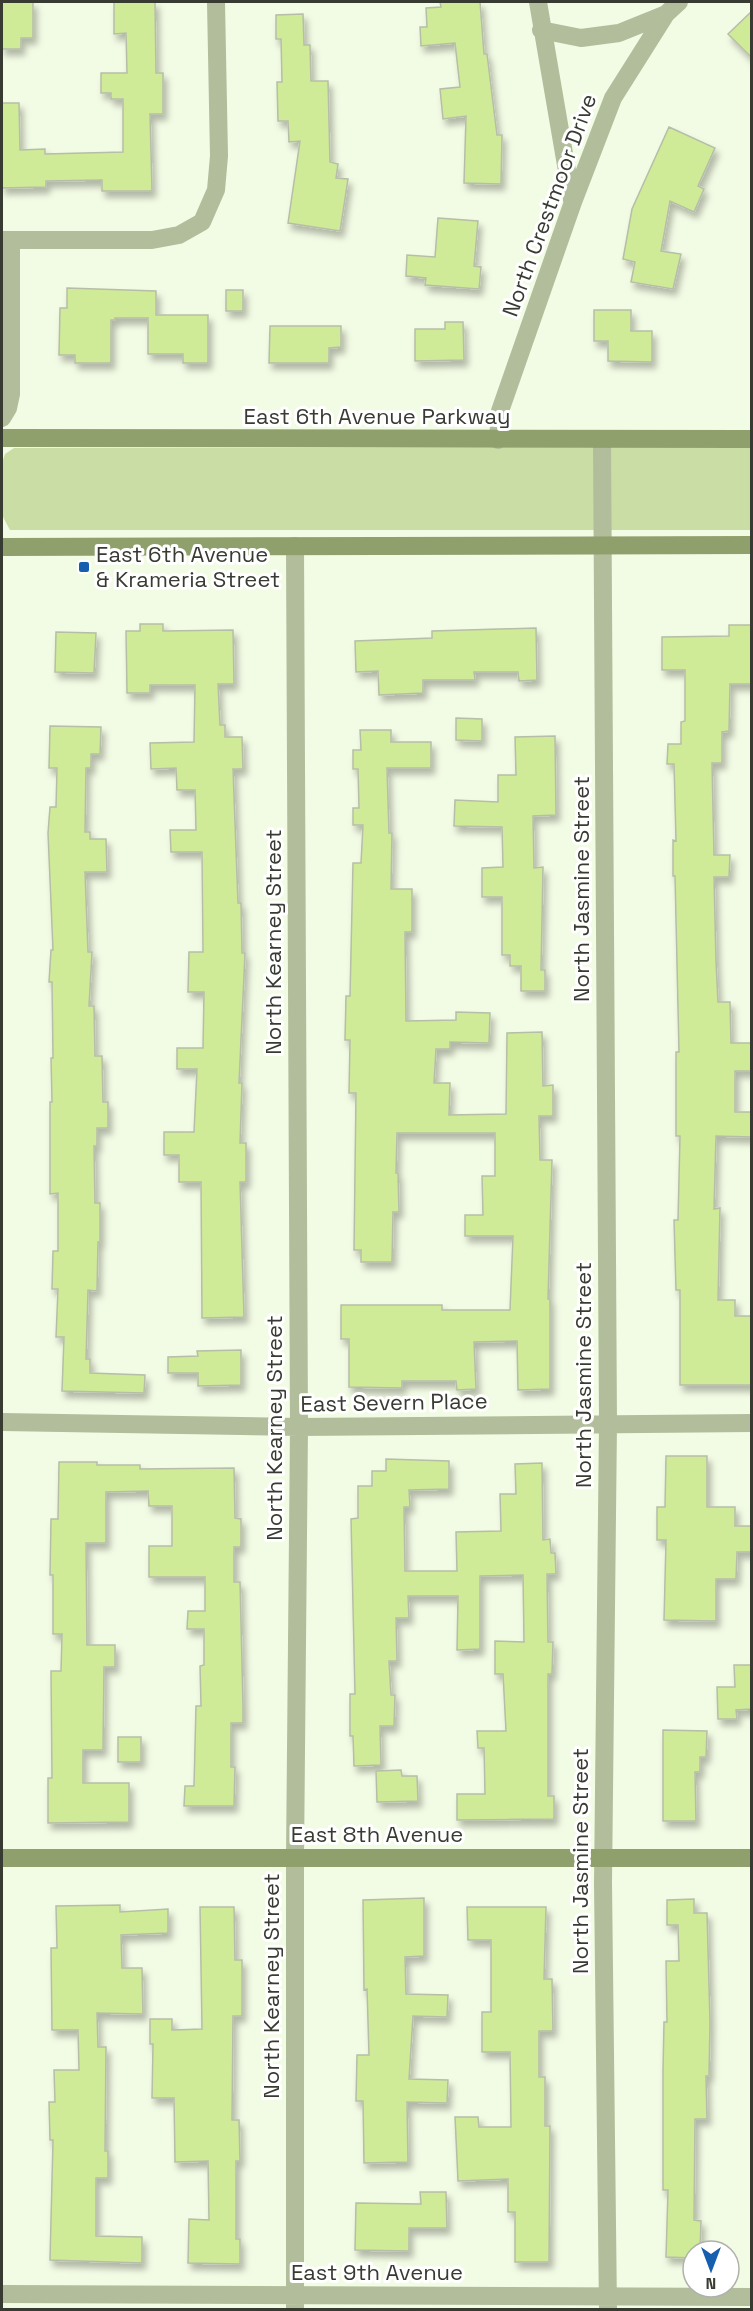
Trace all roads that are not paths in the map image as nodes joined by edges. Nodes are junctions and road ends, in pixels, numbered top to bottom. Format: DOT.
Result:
graph roads {
  1 [pos="216,2"];
  2 [pos="538,2"];
  3 [pos="672,8"];
  4 [pos="541,30"];
  5 [pos="573,202"];
  6 [pos="6,240"];
  7 [pos="2,418"];
  8 [pos="2,438"];
  9 [pos="752,439"];
  10 [pos="498,440"];
  11 [pos="602,440"];
  12 [pos="295,546"];
  13 [pos="603,546"];
  14 [pos="752,546"];
  15 [pos="2,547"];
  16 [pos="2,1422"];
  17 [pos="608,1423"];
  18 [pos="752,1424"];
  19 [pos="299,1427"];
  20 [pos="2,1858"];
  21 [pos="295,1858"];
  22 [pos="752,1858"];
  23 [pos="603,1859"];
  24 [pos="2,2294"];
  25 [pos="752,2297"];
  26 [pos="295,2303"];
  27 [pos="608,2303"];
  1 -- 6 [label="street"];
  2 -- 4 [label="street"];
  3 -- 4 [label="street"];
  3 -- 5 [label="street, North Crestmoor Drive"];
  4 -- 5 [label="street"];
  5 -- 10 [label="street, North Crestmoor Drive"];
  6 -- 7 [label="street"];
  8 -- 10 [label="main road, East 6th Avenue Parkway"];
  9 -- 11 [label="main road, East 6th Avenue Parkway"];
  10 -- 11 [label="main road, East 6th Avenue Parkway"];
  11 -- 13 [label="street, North Jasmine Street"];
  12 -- 13 [label="main road"];
  12 -- 15 [label="main road"];
  12 -- 19 [label="street, North Kearney Street"];
  13 -- 14 [label="main road"];
  13 -- 17 [label="street, North Jasmine Street"];
  16 -- 19 [label="street, East Severn Place"];
  17 -- 18 [label="street, East Severn Place"];
  17 -- 19 [label="street, East Severn Place"];
  17 -- 23 [label="street, North Jasmine Street"];
  19 -- 21 [label="street, North Kearney Street"];
  20 -- 21 [label="main road, East 8th Avenue"];
  21 -- 23 [label="main road, East 8th Avenue"];
  21 -- 26 [label="street, North Kearney Street"];
  22 -- 23 [label="main road, East 8th Avenue"];
  23 -- 27 [label="street, North Jasmine Street"];
  24 -- 26 [label="street, East 9th Avenue"];
  25 -- 27 [label="street, East 9th Avenue"];
  26 -- 27 [label="street, East 9th Avenue"];
}
